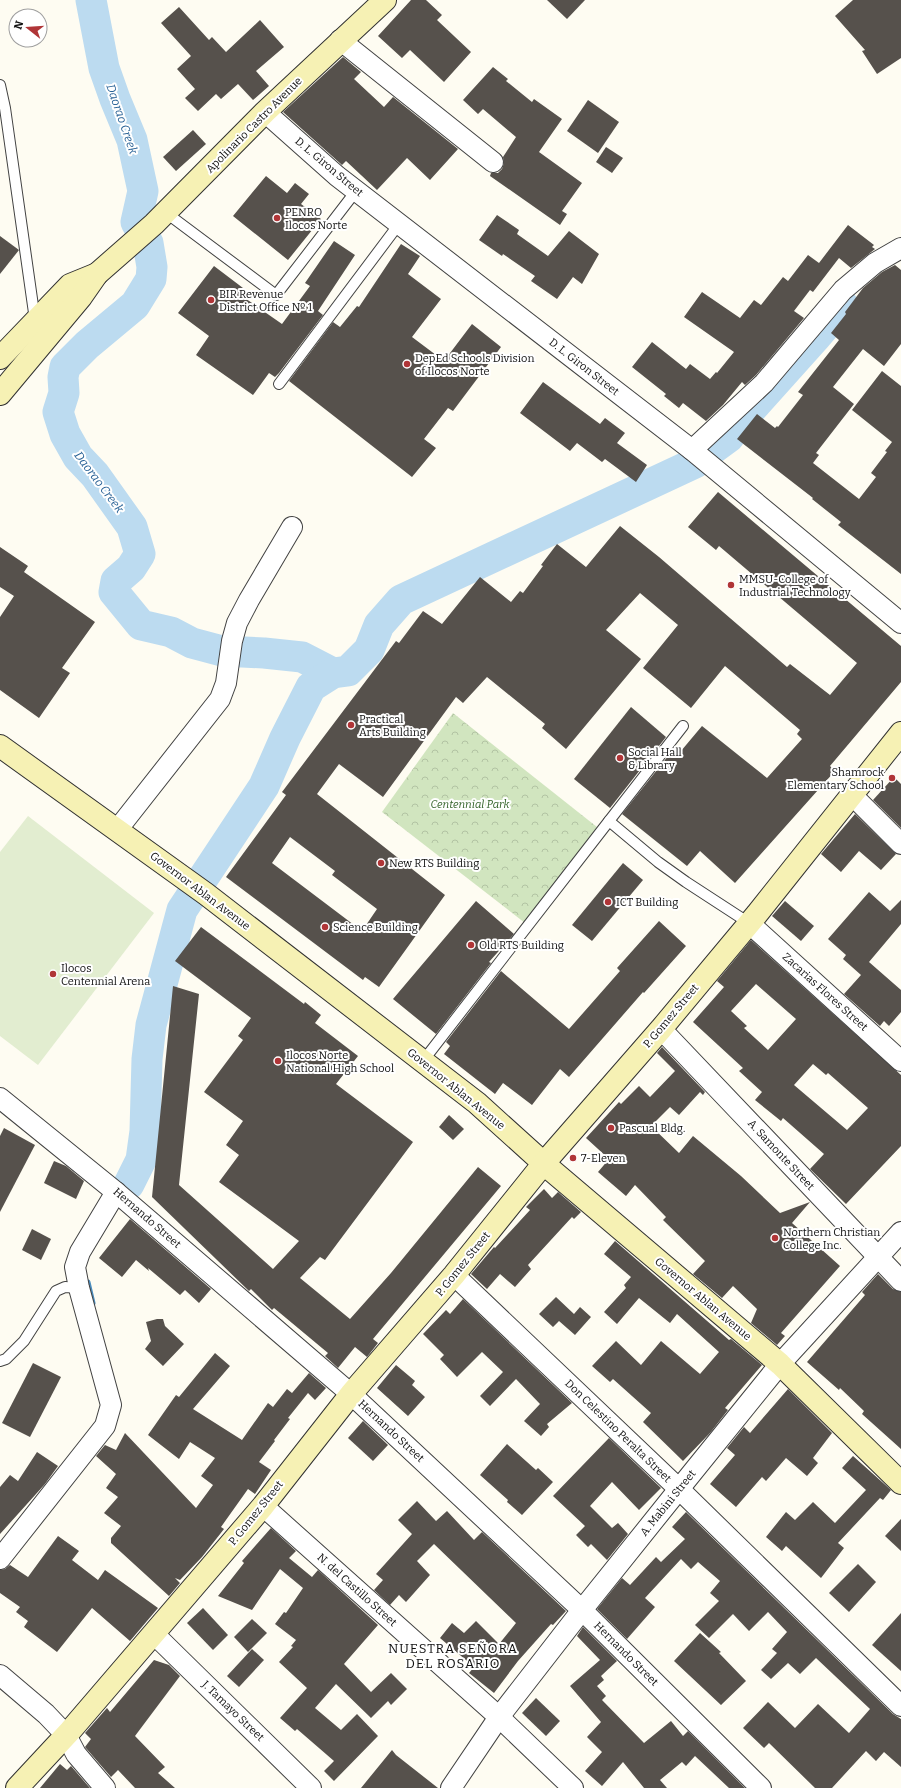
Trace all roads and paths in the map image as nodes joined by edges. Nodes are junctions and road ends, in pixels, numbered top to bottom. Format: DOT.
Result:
graph roads {
  1 [pos="385,0"];
  2 [pos="340,40"];
  3 [pos="0,85"];
  4 [pos="265,112"];
  5 [pos="493,162"];
  6 [pos="356,191"];
  7 [pos="160,218"];
  8 [pos="399,224"];
  9 [pos="901,248"];
  10 [pos="97,274"];
  11 [pos="35,320"];
  12 [pos="39,346"];
  13 [pos="0,358"];
  14 [pos="279,384"];
  15 [pos="0,394"];
  16 [pos="692,450"];
  17 [pos="292,527"];
  18 [pos="901,623"];
  19 [pos="683,726"];
  20 [pos="901,733"];
  21 [pos="0,746"];
  22 [pos="852,795"];
  23 [pos="609,822"];
  24 [pos="117,830"];
  25 [pos="901,844"];
  26 [pos="749,923"];
  27 [pos="661,1029"];
  28 [pos="422,1061"];
  29 [pos="901,1061"];
  30 [pos="0,1098"];
  31 [pos="544,1163"];
  32 [pos="116,1192"];
  33 [pos="901,1232"];
  34 [pos="878,1257"];
  35 [pos="454,1275"];
  36 [pos="901,1281"];
  37 [pos="79,1288"];
  38 [pos="0,1361"];
  39 [pos="780,1364"];
  40 [pos="351,1394"];
  41 [pos="901,1483"];
  42 [pos="679,1489"];
  43 [pos="263,1506"];
  44 [pos="0,1559"];
  45 [pos="582,1610"];
  46 [pos="154,1634"];
  47 [pos="0,1675"];
  48 [pos="901,1706"];
  49 [pos="499,1717"];
  50 [pos="66,1736"];
  51 [pos="17,1788"];
  52 [pos="105,1788"];
  53 [pos="311,1788"];
  54 [pos="451,1788"];
  55 [pos="573,1788"];
  56 [pos="761,1788"];
  1 -- 2 [label="main road, Apolinario Castro Avenue"];
  2 -- 4 [label="main road, Apolinario Castro Avenue"];
  2 -- 5 [label="street"];
  3 -- 11 [label="lane"];
  4 -- 6 [label="street, D. L. Giron Street"];
  4 -- 7 [label="main road, Apolinario Castro Avenue"];
  6 -- 7 [label="lane"];
  6 -- 8 [label="street, D. L. Giron Street"];
  7 -- 10 [label="main road, Apolinario Castro Avenue"];
  8 -- 14 [label="lane"];
  8 -- 16 [label="street, D. L. Giron Street"];
  9 -- 16 [label="street"];
  10 -- 11 [label="main road"];
  10 -- 12 [label="main road"];
  11 -- 12 [label="lane"];
  11 -- 13 [label="main road"];
  12 -- 15 [label="main road"];
  16 -- 18 [label="street, D. L. Giron Street"];
  17 -- 24 [label="street"];
  19 -- 23 [label="lane"];
  20 -- 22 [label="main road, P. Gomez Street"];
  21 -- 24 [label="main road, Governor Ablan Avenue"];
  22 -- 25 [label="street"];
  22 -- 26 [label="main road, P. Gomez Street"];
  23 -- 26 [label="lane"];
  23 -- 28 [label="lane"];
  24 -- 28 [label="main road, Governor Ablan Avenue"];
  26 -- 27 [label="main road, P. Gomez Street"];
  26 -- 29 [label="street, Zacarias Flores Street"];
  27 -- 31 [label="main road, P. Gomez Street"];
  27 -- 34 [label="street, A. Samonte Street"];
  28 -- 31 [label="main road, Governor Ablan Avenue"];
  30 -- 32 [label="street, Hernando Street"];
  31 -- 35 [label="main road, P. Gomez Street"];
  31 -- 39 [label="main road, Governor Ablan Avenue"];
  32 -- 37 [label="street"];
  32 -- 40 [label="street, Hernando Street"];
  33 -- 34 [label="street, A. Mabini Street"];
  34 -- 36 [label="street, A. Samonte Street"];
  34 -- 39 [label="street, A. Mabini Street"];
  35 -- 40 [label="main road, P. Gomez Street"];
  35 -- 42 [label="street, Don Celestino Peralta Street"];
  37 -- 38 [label="lane"];
  37 -- 44 [label="street"];
  39 -- 41 [label="main road, Governor Ablan Avenue"];
  39 -- 42 [label="street, A. Mabini Street"];
  40 -- 43 [label="main road, P. Gomez Street"];
  40 -- 45 [label="street, Hernando Street"];
  42 -- 45 [label="street, A. Mabini Street"];
  42 -- 48 [label="street, Don Celestino Peralta Street"];
  43 -- 46 [label="main road, P. Gomez Street"];
  43 -- 49 [label="street, N. del Castillo Street"];
  45 -- 49 [label="street, A. Mabini Street"];
  45 -- 56 [label="street, Hernando Street"];
  46 -- 50 [label="main road, P. Gomez Street"];
  46 -- 53 [label="street, J. Tamayo Street"];
  47 -- 50 [label="street"];
  49 -- 54 [label="street, A. Mabini Street"];
  49 -- 55 [label="street, N. del Castillo Street"];
  50 -- 51 [label="main road, P. Gomez Street"];
  50 -- 52 [label="street"];
}
